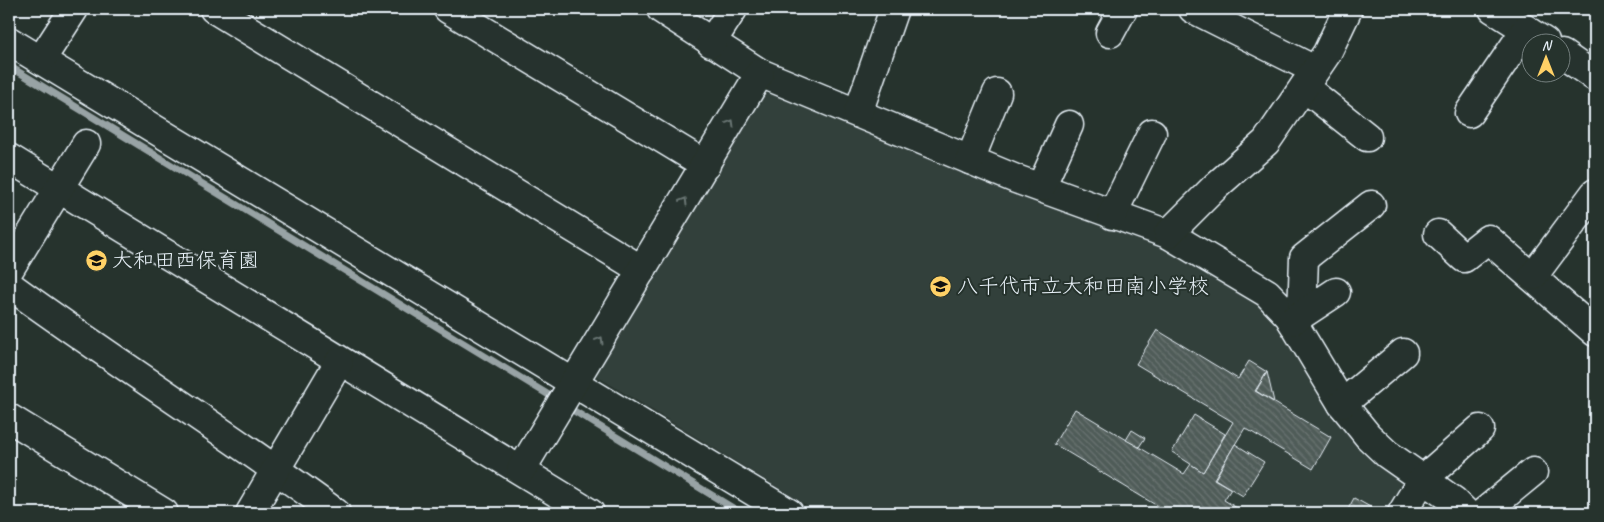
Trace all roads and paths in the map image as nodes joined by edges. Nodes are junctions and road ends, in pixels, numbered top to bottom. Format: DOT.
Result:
graph roads {
  1 [pos="74,9"];
  2 [pos="214,9"];
  3 [pos="448,9"];
  4 [pos="733,9"];
  5 [pos="894,9"];
  6 [pos="1123,9"];
  7 [pos="1193,9"];
  8 [pos="1348,9"];
  9 [pos="1493,9"];
  10 [pos="671,11"];
  11 [pos="1530,32"];
  12 [pos="1110,33"];
  13 [pos="9,41"];
  14 [pos="711,43"];
  15 [pos="1522,52"];
  16 [pos="41,60"];
  17 [pos="1572,61"];
  18 [pos="760,73"];
  19 [pos="1595,77"];
  20 [pos="1310,78"];
  21 [pos="997,94"];
  22 [pos="858,113"];
  23 [pos="1469,113"];
  24 [pos="1069,125"];
  25 [pos="1152,133"];
  26 [pos="1367,137"];
  27 [pos="86,144"];
  28 [pos="9,158"];
  29 [pos="970,160"];
  30 [pos="706,165"];
  31 [pos="1041,187"];
  32 [pos="59,188"];
  33 [pos="1595,193"];
  34 [pos="1371,205"];
  35 [pos="1112,215"];
  36 [pos="1168,234"];
  37 [pos="1438,234"];
  38 [pos="9,270"];
  39 [pos="642,270"];
  40 [pos="1533,276"];
  41 [pos="9,285"];
  42 [pos="1336,292"];
  43 [pos="1297,317"];
  44 [pos="1595,332"];
  45 [pos="1403,352"];
  46 [pos="339,362"];
  47 [pos="573,386"];
  48 [pos="1342,404"];
  49 [pos="9,418"];
  50 [pos="1480,429"];
  51 [pos="277,470"];
  52 [pos="521,470"];
  53 [pos="1533,472"];
  54 [pos="1422,480"];
  55 [pos="164,513"];
  56 [pos="250,513"];
  57 [pos="336,513"];
  58 [pos="590,513"];
  59 [pos="788,513"];
  60 [pos="1402,513"];
  61 [pos="1466,513"];
  62 [pos="1484,513"];
  1 -- 16 [label="street"];
  2 -- 39 [label="street"];
  3 -- 30 [label="street"];
  4 -- 14 [label="street"];
  5 -- 22 [label="street"];
  6 -- 12 [label="street"];
  7 -- 20 [label="street"];
  8 -- 20 [label="street"];
  9 -- 11 [label="street"];
  10 -- 14 [label="street"];
  13 -- 16 [label="street"];
  14 -- 18 [label="street"];
  15 -- 23 [label="street"];
  16 -- 47 [label="street"];
  17 -- 19 [label="street"];
  18 -- 22 [label="street"];
  30 -- 18 [label="street, one-way"];
  20 -- 26 [label="street"];
  20 -- 36 [label="street"];
  21 -- 29 [label="street"];
  22 -- 29 [label="street"];
  24 -- 31 [label="street"];
  25 -- 35 [label="street"];
  27 -- 32 [label="street"];
  28 -- 32 [label="street"];
  29 -- 31 [label="street"];
  39 -- 30 [label="street, one-way"];
  31 -- 35 [label="street"];
  32 -- 38 [label="street"];
  32 -- 46 [label="street"];
  33 -- 40 [label="street"];
  34 -- 43 [label="street"];
  35 -- 36 [label="street"];
  36 -- 43 [label="street"];
  37 -- 40 [label="street"];
  47 -- 39 [label="street, one-way"];
  40 -- 44 [label="street"];
  41 -- 51 [label="street"];
  42 -- 43 [label="street"];
  43 -- 48 [label="street"];
  45 -- 48 [label="street"];
  46 -- 51 [label="street"];
  46 -- 52 [label="street"];
  47 -- 52 [label="street"];
  47 -- 59 [label="street"];
  48 -- 54 [label="street"];
  49 -- 55 [label="street"];
  50 -- 54 [label="street"];
  51 -- 56 [label="street"];
  51 -- 57 [label="street"];
  52 -- 58 [label="street"];
  53 -- 62 [label="street"];
  54 -- 60 [label="street"];
  54 -- 61 [label="street"];
}
